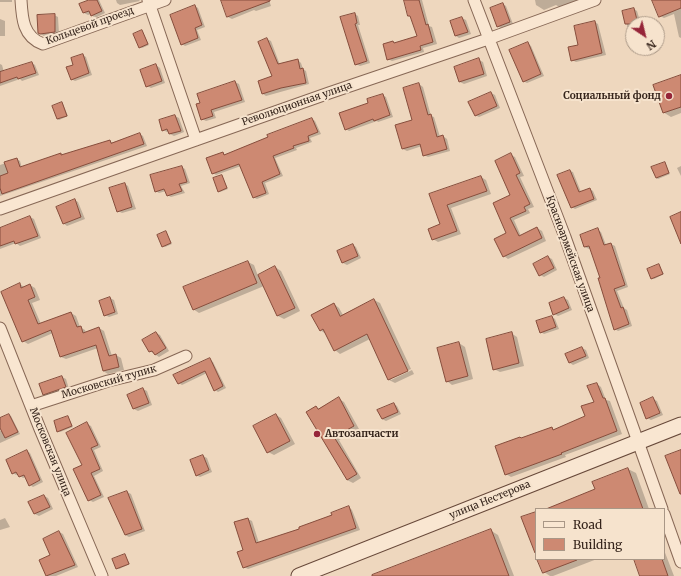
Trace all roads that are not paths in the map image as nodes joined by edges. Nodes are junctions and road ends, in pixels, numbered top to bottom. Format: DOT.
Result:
graph roads {
  1 [pos="21,0"];
  2 [pos="165,0"];
  3 [pos="474,0"];
  4 [pos="595,0"];
  5 [pos="149,3"];
  6 [pos="488,39"];
  7 [pos="196,140"];
  8 [pos="0,209"];
  9 [pos="0,328"];
  10 [pos="186,356"];
  11 [pos="31,406"];
  12 [pos="681,425"];
  13 [pos="638,442"];
  14 [pos="662,508"];
  15 [pos="665,517"];
  16 [pos="681,562"];
  17 [pos="102,576"];
  18 [pos="299,576"];
  1 -- 5 [label="street, Кольцевой проезд"];
  2 -- 5 [label="street, Кольцевой проезд"];
  3 -- 6 [label="street, Красноармейская улица"];
  4 -- 6 [label="street, Революционная улица"];
  5 -- 7 [label="street"];
  6 -- 7 [label="street, Революционная улица"];
  6 -- 13 [label="street, Красноармейская улица"];
  7 -- 8 [label="street, Революционная улица"];
  9 -- 11 [label="street, Московская улица"];
  10 -- 11 [label="street, Московский тупик"];
  11 -- 17 [label="street, Московская улица"];
  12 -- 13 [label="main road, улица Нестерова"];
  13 -- 14 [label="street, Красноармейская улица"];
  13 -- 18 [label="main road, улица Нестерова"];
  15 -- 16 [label="street"];
}
